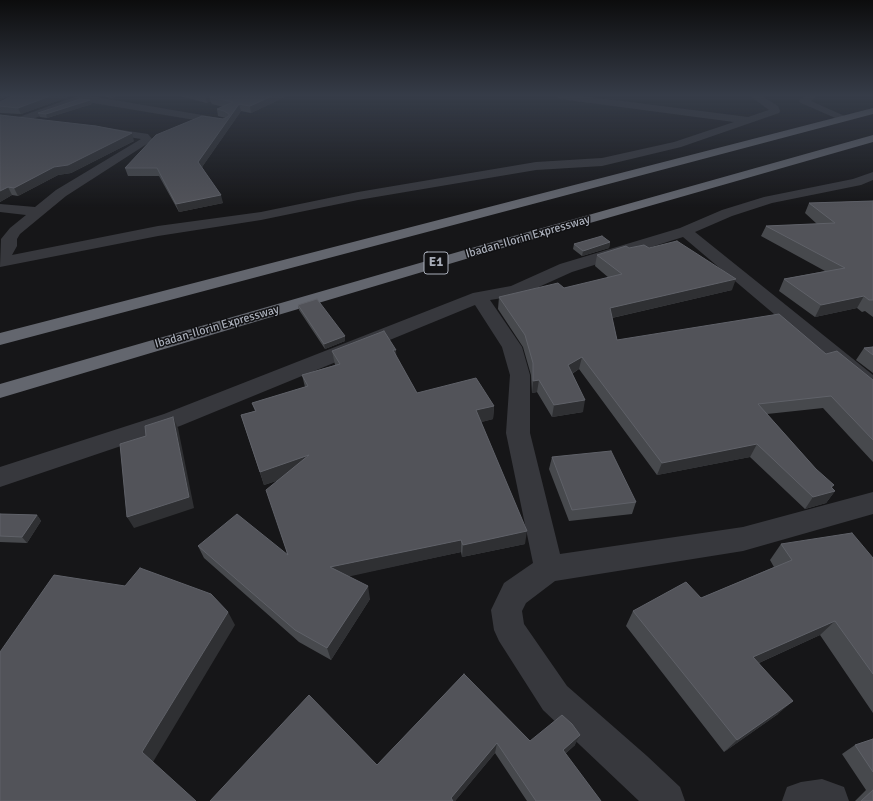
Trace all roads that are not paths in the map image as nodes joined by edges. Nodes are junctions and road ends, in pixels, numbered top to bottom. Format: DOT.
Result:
graph roads {
  1 [pos="127,133"];
  2 [pos="714,133"];
  3 [pos="785,133"];
  4 [pos="873,138"];
  5 [pos="873,176"];
  6 [pos="0,208"];
  7 [pos="38,212"];
  8 [pos="685,231"];
  9 [pos="0,262"];
  10 [pos="479,297"];
  11 [pos="0,339"];
  12 [pos="873,386"];
  13 [pos="0,391"];
  14 [pos="0,477"];
  15 [pos="873,504"];
  16 [pos="549,569"];
  17 [pos="666,801"];
  18 [pos="800,801"];
  19 [pos="830,801"];
  1 -- 7 [label="street"];
  2 -- 9 [label="street"];
  3 -- 11 [label="highway"];
  4 -- 13 [label="highway, Ibadan-Ilorin Expressway / E1"];
  5 -- 8 [label="street"];
  6 -- 7 [label="street"];
  7 -- 9 [label="street"];
  8 -- 10 [label="street"];
  8 -- 12 [label="street"];
  10 -- 14 [label="street"];
  10 -- 16 [label="street"];
  15 -- 16 [label="street"];
  16 -- 17 [label="street"];
  18 -- 19 [label="street"];
}
